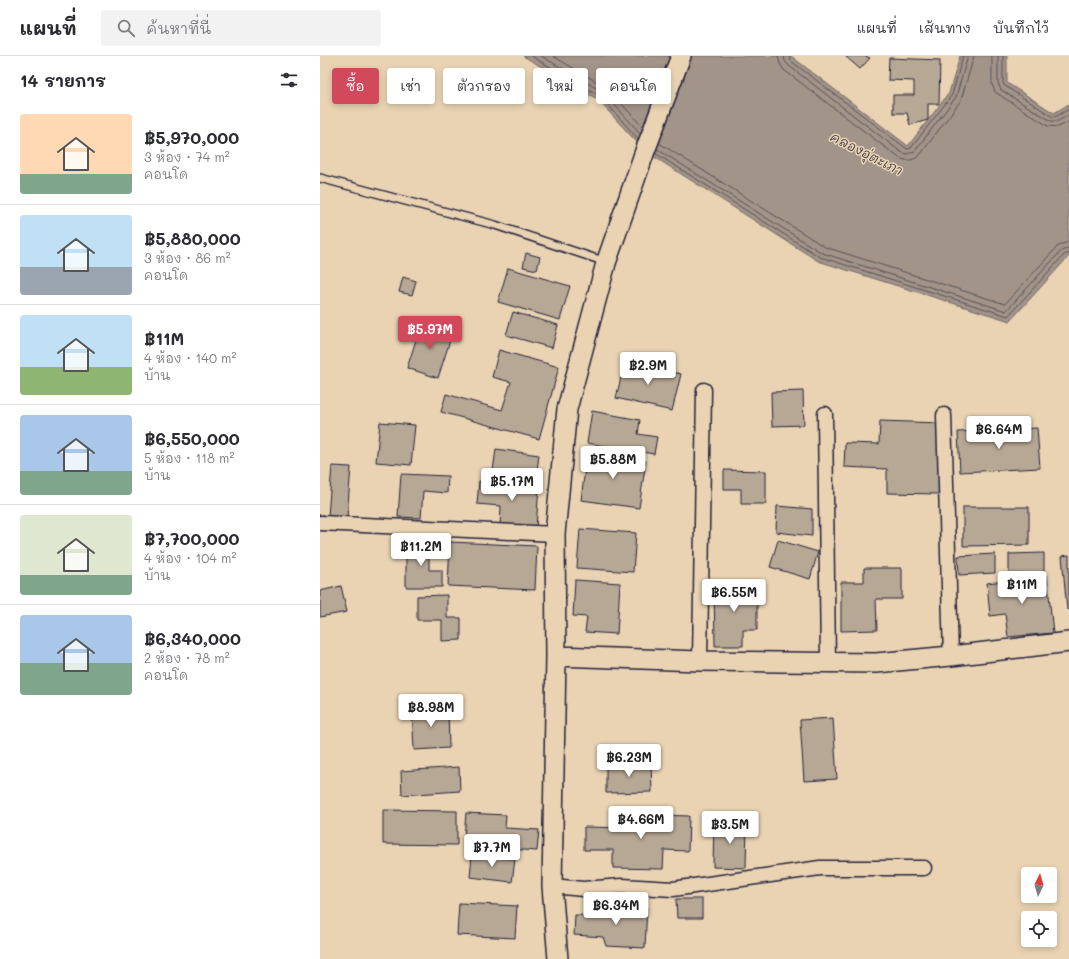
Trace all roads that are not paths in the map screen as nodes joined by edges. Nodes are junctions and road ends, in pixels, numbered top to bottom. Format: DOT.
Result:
graph roads {
  1 [pos="681,56"];
  2 [pos="320,178"];
  3 [pos="606,263"];
  4 [pos="704,390"];
  5 [pos="825,414"];
  6 [pos="944,415"];
  7 [pos="320,523"];
  8 [pos="555,534"];
  9 [pos="1069,642"];
  10 [pos="556,656"];
  11 [pos="951,656"];
  12 [pos="700,661"];
  13 [pos="828,663"];
  14 [pos="924,868"];
  15 [pos="552,886"];
  16 [pos="558,959"];
  1 -- 3 [label="street"];
  2 -- 3 [label="lane"];
  3 -- 8 [label="street"];
  4 -- 12 [label="street"];
  5 -- 13 [label="street"];
  6 -- 11 [label="street"];
  7 -- 8 [label="street"];
  8 -- 10 [label="street"];
  9 -- 11 [label="street"];
  10 -- 12 [label="street"];
  10 -- 15 [label="street"];
  11 -- 13 [label="street"];
  12 -- 13 [label="street"];
  14 -- 15 [label="street"];
  15 -- 16 [label="street"];
}
